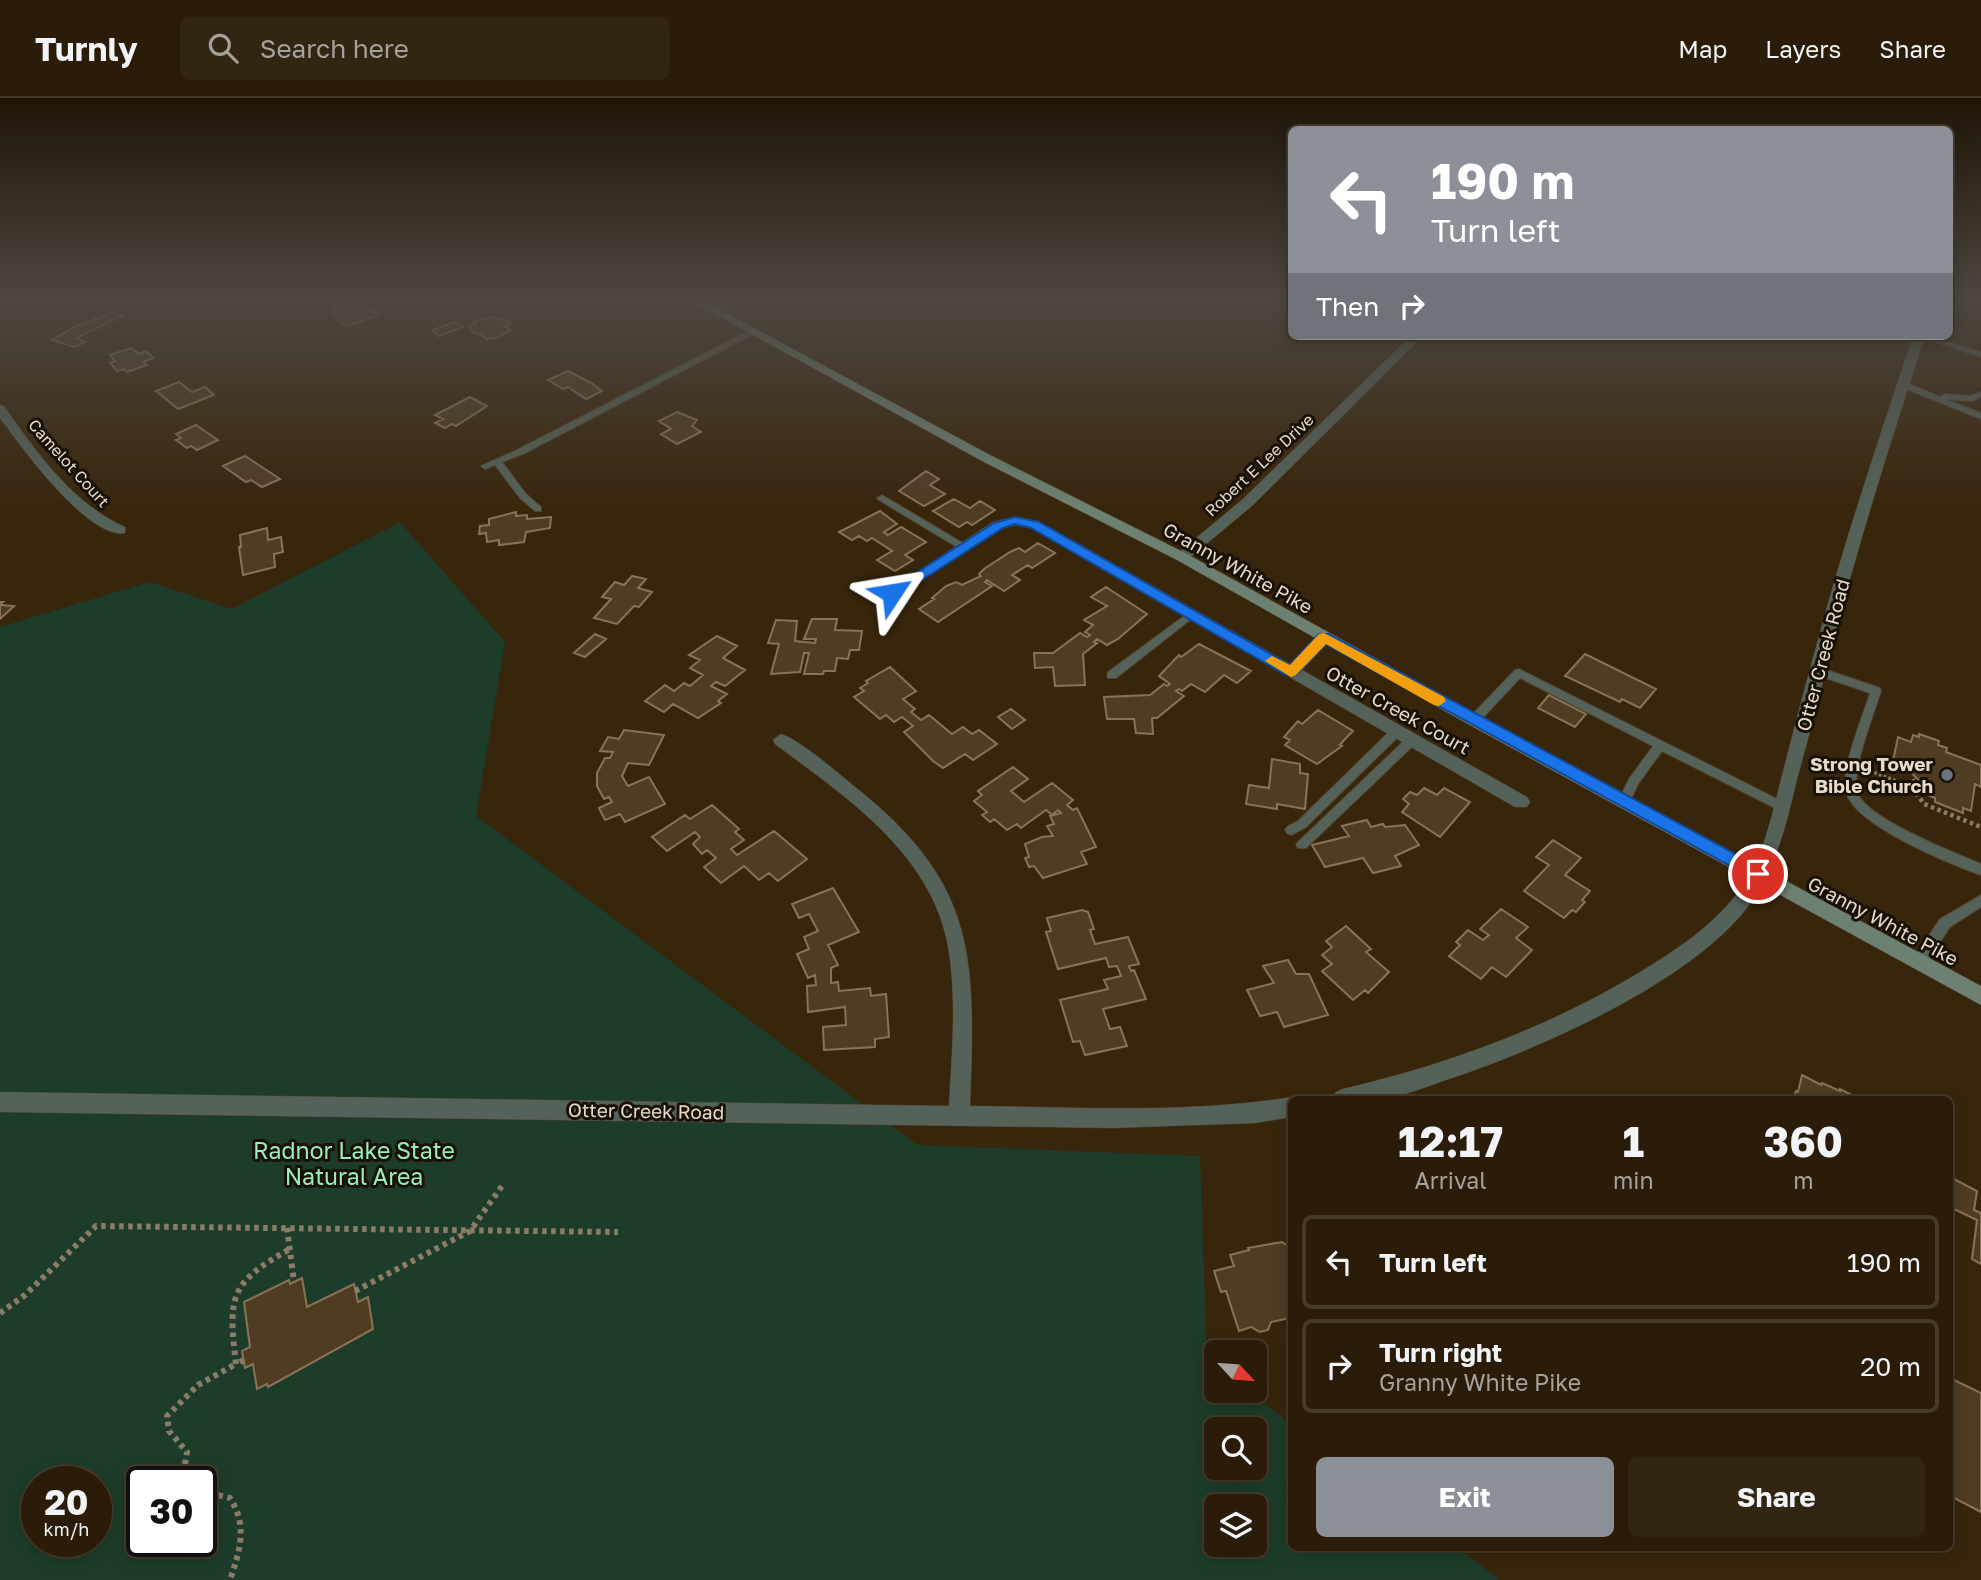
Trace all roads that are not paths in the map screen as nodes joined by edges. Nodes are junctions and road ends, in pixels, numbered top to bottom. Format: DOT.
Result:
graph roads {
  1 [pos="680,369"];
  2 [pos="824,369"];
  3 [pos="1382,369"];
  4 [pos="1907,369"];
  5 [pos="1902,384"];
  6 [pos="1981,394"];
  7 [pos="1937,396"];
  8 [pos="0,409"];
  9 [pos="1981,416"];
  10 [pos="498,462"];
  11 [pos="485,466"];
  12 [pos="882,498"];
  13 [pos="538,509"];
  14 [pos="120,530"];
  15 [pos="963,547"];
  16 [pos="1182,558"];
  17 [pos="892,593"];
  18 [pos="1191,614"];
  19 [pos="1324,638"];
  20 [pos="1818,671"];
  21 [pos="1291,672"];
  22 [pos="1112,675"];
  23 [pos="1474,720"];
  24 [pos="1396,731"];
  25 [pos="781,740"];
  26 [pos="1412,740"];
  27 [pos="1661,745"];
  28 [pos="1344,783"];
  29 [pos="1357,791"];
  30 [pos="1521,802"];
  31 [pos="1624,802"];
  32 [pos="1783,807"];
  33 [pos="1291,830"];
  34 [pos="1302,845"];
  35 [pos="1981,870"];
  36 [pos="1758,874"];
  37 [pos="1981,900"];
  38 [pos="1919,962"];
  39 [pos="1981,996"];
  40 [pos="1354,1096"];
  41 [pos="0,1102"];
  42 [pos="1288,1108"];
  43 [pos="959,1115"];
  1 -- 10 [label="lane"];
  2 -- 16 [label="main road, Granny White Pike"];
  3 -- 16 [label="street, Robert E Lee Drive"];
  4 -- 5 [label="street, Otter Creek Road"];
  5 -- 7 [label="lane"];
  5 -- 20 [label="street, Otter Creek Road"];
  6 -- 7 [label="lane"];
  7 -- 9 [label="lane"];
  8 -- 14 [label="street, Camelot Court"];
  10 -- 11 [label="lane"];
  10 -- 13 [label="lane"];
  12 -- 15 [label="lane"];
  15 -- 17 [label="street, Otter Creek Court"];
  15 -- 18 [label="street, Otter Creek Court"];
  16 -- 19 [label="main road, Granny White Pike"];
  18 -- 21 [label="street, Otter Creek Court"];
  18 -- 22 [label="lane"];
  19 -- 21 [label="street"];
  19 -- 23 [label="main road, Granny White Pike"];
  20 -- 32 [label="street, Otter Creek Road"];
  20 -- 35 [label="lane"];
  21 -- 24 [label="street, Otter Creek Court"];
  23 -- 27 [label="lane"];
  23 -- 31 [label="main road, Granny White Pike"];
  24 -- 26 [label="street, Otter Creek Court"];
  24 -- 28 [label="lane"];
  25 -- 43 [label="street"];
  26 -- 29 [label="lane"];
  26 -- 30 [label="street, Otter Creek Court"];
  27 -- 31 [label="lane"];
  27 -- 32 [label="lane"];
  28 -- 29 [label="lane"];
  28 -- 33 [label="lane"];
  29 -- 34 [label="lane"];
  31 -- 36 [label="main road, Granny White Pike"];
  32 -- 36 [label="street, Otter Creek Road"];
  36 -- 38 [label="main road, Granny White Pike"];
  36 -- 40 [label="street, Otter Creek Road"];
  37 -- 38 [label="lane"];
  38 -- 39 [label="main road, Granny White Pike"];
  41 -- 43 [label="street, Otter Creek Road"];
  42 -- 43 [label="street, Otter Creek Road"];
}
